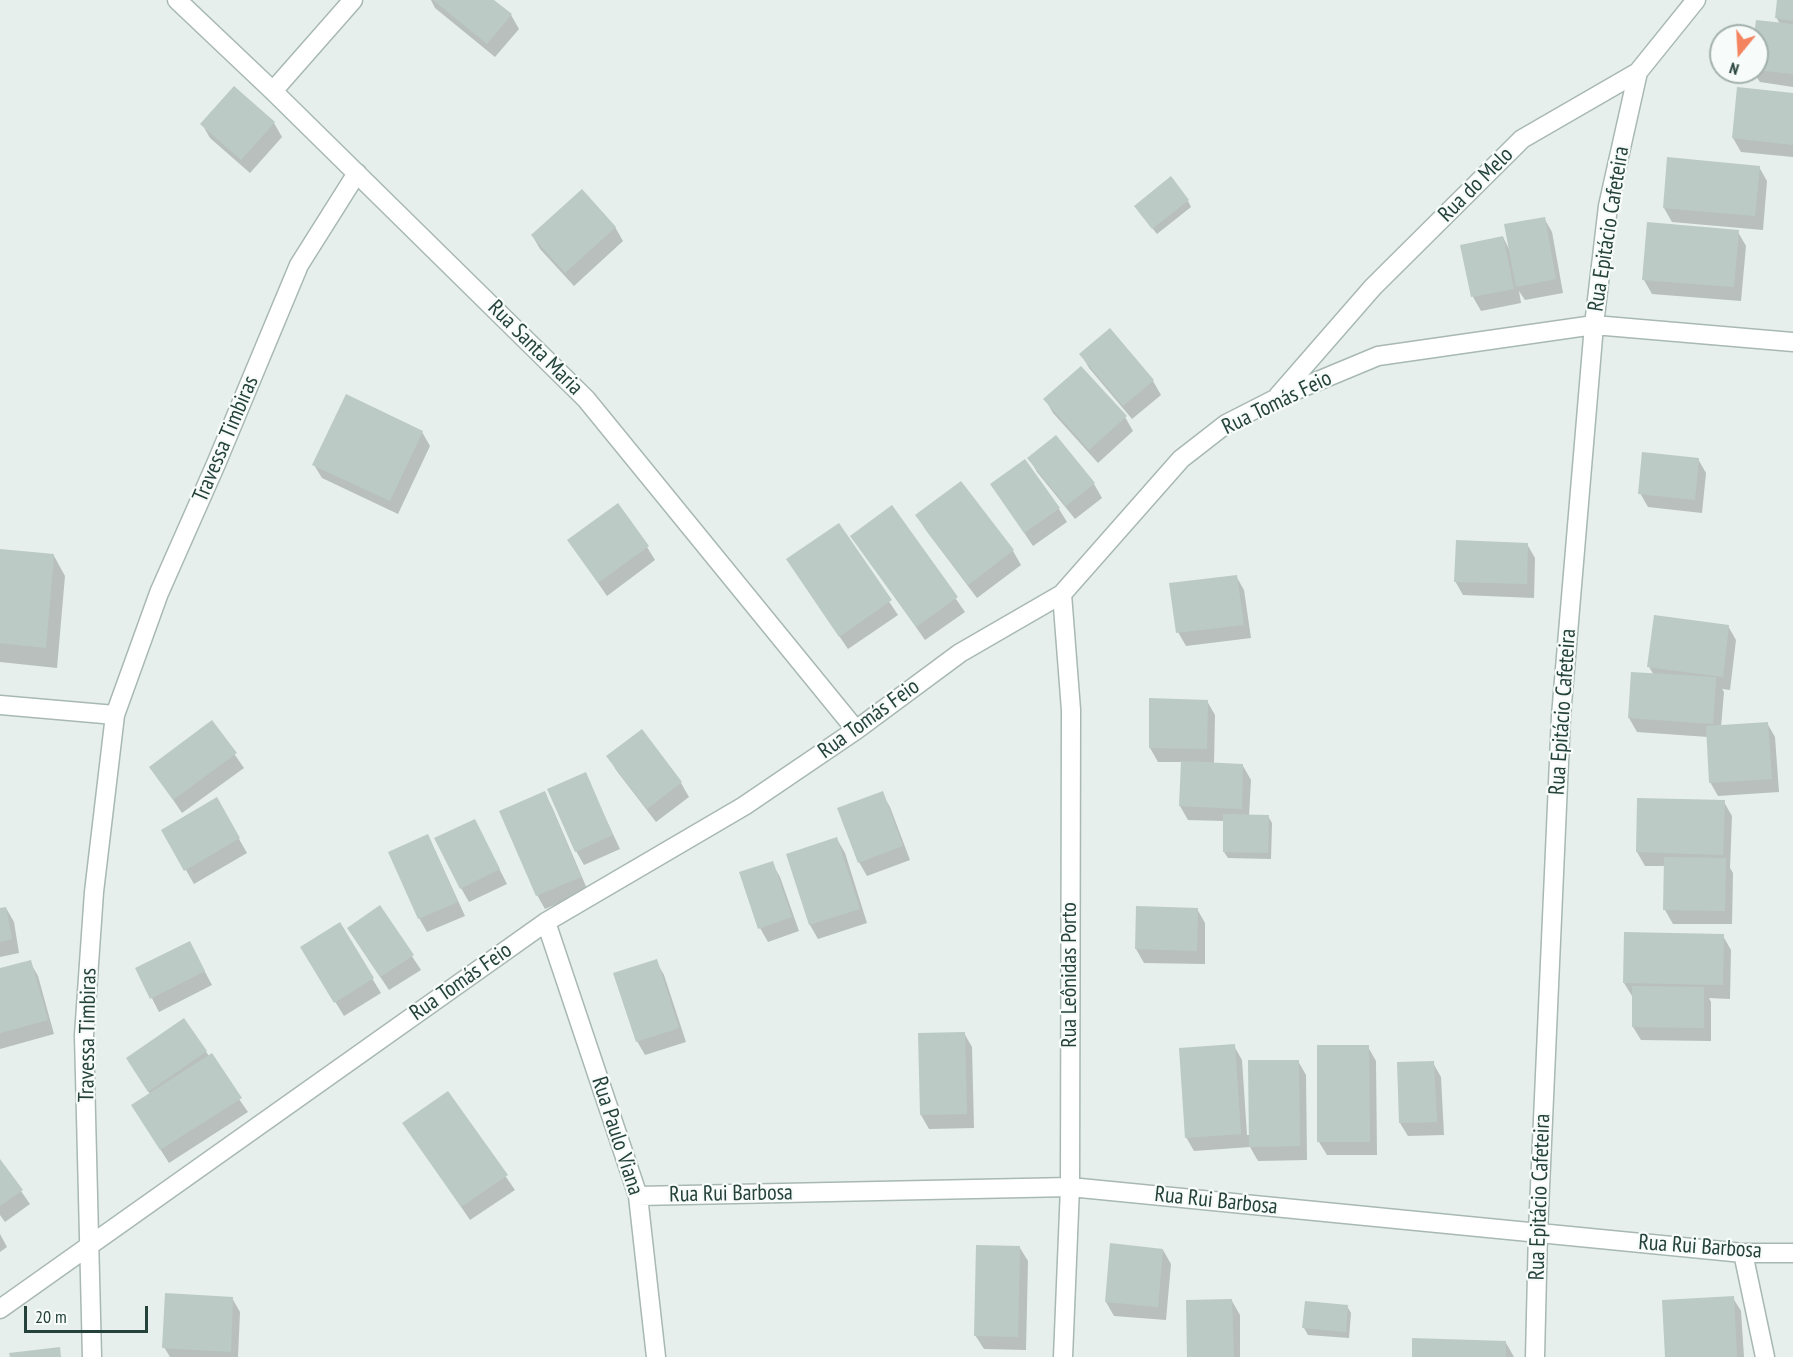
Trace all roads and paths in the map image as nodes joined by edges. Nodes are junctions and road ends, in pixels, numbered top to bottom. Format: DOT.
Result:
graph roads {
  1 [pos="177,0"];
  2 [pos="352,0"];
  3 [pos="1696,0"];
  4 [pos="1638,72"];
  5 [pos="273,91"];
  6 [pos="357,173"];
  7 [pos="1594,325"];
  8 [pos="1793,342"];
  9 [pos="1276,398"];
  10 [pos="1062,594"];
  11 [pos="0,705"];
  12 [pos="115,715"];
  13 [pos="856,730"];
  14 [pos="546,922"];
  15 [pos="1070,1187"];
  16 [pos="638,1196"];
  17 [pos="1538,1232"];
  18 [pos="89,1245"];
  19 [pos="1793,1252"];
  20 [pos="1743,1253"];
  21 [pos="0,1309"];
  22 [pos="92,1357"];
  23 [pos="656,1357"];
  24 [pos="1063,1357"];
  25 [pos="1535,1357"];
  26 [pos="1765,1357"];
  1 -- 5 [label="street, Rua Santa Maria"];
  2 -- 5 [label="street"];
  3 -- 4 [label="street, Rua do Melo"];
  4 -- 7 [label="street, Rua Epitácio Cafeteira"];
  4 -- 9 [label="street, Rua do Melo"];
  5 -- 6 [label="street, Rua Santa Maria"];
  6 -- 12 [label="street, Travessa Timbiras"];
  6 -- 13 [label="street, Rua Santa Maria"];
  7 -- 8 [label="street, Rua Tomás Feio"];
  7 -- 9 [label="street, Rua Tomás Feio"];
  7 -- 17 [label="street, Rua Epitácio Cafeteira"];
  9 -- 10 [label="street, Rua Tomás Feio"];
  10 -- 13 [label="street, Rua Tomás Feio"];
  10 -- 15 [label="street, Rua Leônidas Porto"];
  11 -- 12 [label="street"];
  12 -- 18 [label="street, Travessa Timbiras"];
  13 -- 14 [label="street, Rua Tomás Feio"];
  14 -- 16 [label="street, Rua Paulo Viana"];
  14 -- 18 [label="street, Rua Tomás Feio"];
  15 -- 16 [label="street, Rua Rui Barbosa"];
  15 -- 17 [label="street, Rua Rui Barbosa"];
  15 -- 24 [label="street, Rua Leônidas Porto"];
  16 -- 23 [label="street, Rua Paulo Viana"];
  17 -- 20 [label="street, Rua Rui Barbosa"];
  17 -- 25 [label="street, Rua Epitácio Cafeteira"];
  18 -- 21 [label="street, Rua Tomás Feio"];
  18 -- 22 [label="street, Travessa Timbiras"];
  19 -- 20 [label="street, Rua Rui Barbosa"];
  20 -- 26 [label="street"];
}
